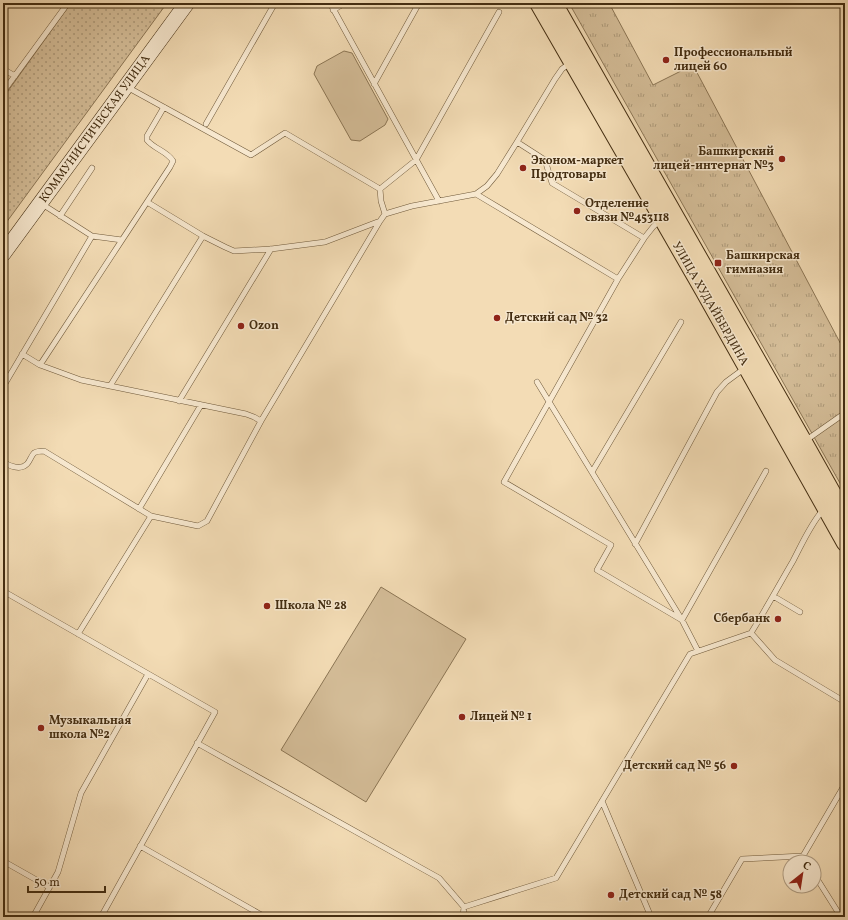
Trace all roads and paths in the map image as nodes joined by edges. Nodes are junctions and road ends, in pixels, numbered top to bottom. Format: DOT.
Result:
graph roads {
  1 [pos="68,3"];
  2 [pos="187,3"];
  3 [pos="275,3"];
  4 [pos="330,3"];
  5 [pos="345,3"];
  6 [pos="419,3"];
  7 [pos="538,3"];
  8 [pos="554,3"];
  9 [pos="333,10"];
  10 [pos="498,12"];
  11 [pos="578,58"];
  12 [pos="3,69"];
  13 [pos="15,76"];
  14 [pos="374,84"];
  15 [pos="126,86"];
  16 [pos="3,92"];
  17 [pos="164,107"];
  18 [pos="206,124"];
  19 [pos="517,142"];
  20 [pos="416,160"];
  21 [pos="92,168"];
  22 [pos="380,188"];
  23 [pos="476,194"];
  24 [pos="439,201"];
  25 [pos="147,202"];
  26 [pos="40,203"];
  27 [pos="385,214"];
  28 [pos="667,215"];
  29 [pos="60,216"];
  30 [pos="380,221"];
  31 [pos="92,236"];
  32 [pos="204,236"];
  33 [pos="644,238"];
  34 [pos="122,240"];
  35 [pos="271,249"];
  36 [pos="3,254"];
  37 [pos="618,279"];
  38 [pos="681,322"];
  39 [pos="22,354"];
  40 [pos="752,363"];
  41 [pos="40,365"];
  42 [pos="537,382"];
  43 [pos="110,386"];
  44 [pos="3,387"];
  45 [pos="179,401"];
  46 [pos="549,402"];
  47 [pos="201,405"];
  48 [pos="845,413"];
  49 [pos="261,421"];
  50 [pos="798,445"];
  51 [pos="3,462"];
  52 [pos="766,471"];
  53 [pos="592,472"];
  54 [pos="831,504"];
  55 [pos="139,509"];
  56 [pos="151,516"];
  57 [pos="845,516"];
  58 [pos="845,543"];
  59 [pos="635,544"];
  60 [pos="3,591"];
  61 [pos="773,596"];
  62 [pos="800,612"];
  63 [pos="682,620"];
  64 [pos="751,633"];
  65 [pos="78,634"];
  66 [pos="698,651"];
  67 [pos="148,674"];
  68 [pos="845,702"];
  69 [pos="197,743"];
  70 [pos="845,784"];
  71 [pos="602,801"];
  72 [pos="140,846"];
  73 [pos="804,854"];
  74 [pos="782,857"];
  75 [pos="3,861"];
  76 [pos="49,887"];
  77 [pos="822,887"];
  78 [pos="464,907"];
  79 [pos="33,917"];
  80 [pos="101,917"];
  81 [pos="265,917"];
  82 [pos="463,917"];
  83 [pos="651,917"];
  84 [pos="708,917"];
  85 [pos="841,917"];
  1 -- 13 [label="lane"];
  2 -- 15 [label="main road, КОММУНИСТИЧЕСКАЯ УЛИЦА"];
  3 -- 18 [label="lane"];
  4 -- 9 [label="lane"];
  5 -- 9 [label="lane"];
  6 -- 14 [label="lane"];
  7 -- 11 [label="main road, УЛИЦА ХУДАЙБЕРДИНА"];
  8 -- 11 [label="main road, УЛИЦА ХУДАЙБЕРДИНА"];
  9 -- 14 [label="lane"];
  10 -- 20 [label="lane"];
  11 -- 19 [label="lane"];
  11 -- 28 [label="main road, УЛИЦА ХУДАЙБЕРДИНА"];
  12 -- 13 [label="lane"];
  13 -- 16 [label="lane"];
  14 -- 20 [label="lane"];
  15 -- 17 [label="lane"];
  15 -- 26 [label="main road, КОММУНИСТИЧЕСКАЯ УЛИЦА"];
  17 -- 22 [label="lane"];
  17 -- 25 [label="lane"];
  19 -- 23 [label="lane"];
  19 -- 33 [label="lane"];
  20 -- 22 [label="lane"];
  20 -- 24 [label="lane"];
  21 -- 29 [label="lane"];
  22 -- 27 [label="lane"];
  23 -- 24 [label="lane"];
  23 -- 37 [label="lane"];
  24 -- 27 [label="lane"];
  25 -- 32 [label="lane"];
  25 -- 34 [label="lane"];
  26 -- 29 [label="lane"];
  26 -- 36 [label="main road, КОММУНИСТИЧЕСКАЯ УЛИЦА"];
  27 -- 30 [label="lane"];
  28 -- 33 [label="lane"];
  28 -- 40 [label="main road, УЛИЦА ХУДАЙБЕРДИНА"];
  29 -- 31 [label="lane"];
  30 -- 35 [label="lane"];
  30 -- 49 [label="lane"];
  31 -- 34 [label="lane"];
  31 -- 39 [label="lane"];
  32 -- 35 [label="lane"];
  32 -- 43 [label="lane"];
  33 -- 37 [label="lane"];
  34 -- 41 [label="lane"];
  35 -- 45 [label="lane"];
  37 -- 46 [label="lane"];
  38 -- 53 [label="lane"];
  39 -- 41 [label="lane"];
  39 -- 44 [label="lane"];
  40 -- 50 [label="main road, УЛИЦА ХУДАЙБЕРДИНА"];
  40 -- 59 [label="lane"];
  41 -- 43 [label="lane"];
  42 -- 46 [label="lane"];
  43 -- 45 [label="lane"];
  45 -- 47 [label="lane"];
  46 -- 53 [label="lane"];
  46 -- 63 [label="lane"];
  47 -- 49 [label="lane"];
  47 -- 55 [label="lane"];
  48 -- 50 [label="lane"];
  49 -- 56 [label="lane"];
  50 -- 54 [label="main road, УЛИЦА ХУДАЙБЕРДИНА"];
  51 -- 55 [label="lane"];
  52 -- 63 [label="lane"];
  53 -- 59 [label="lane"];
  54 -- 57 [label="main road, УЛИЦА ХУДАЙБЕРДИНА"];
  54 -- 58 [label="main road, УЛИЦА ХУДАЙБЕРДИНА"];
  54 -- 61 [label="lane"];
  55 -- 56 [label="lane"];
  56 -- 65 [label="lane"];
  59 -- 63 [label="lane"];
  60 -- 65 [label="lane"];
  61 -- 62 [label="lane"];
  61 -- 64 [label="lane"];
  63 -- 66 [label="lane"];
  64 -- 66 [label="lane"];
  64 -- 68 [label="lane"];
  65 -- 67 [label="lane"];
  66 -- 71 [label="lane"];
  67 -- 69 [label="lane"];
  67 -- 76 [label="lane"];
  69 -- 72 [label="lane"];
  69 -- 78 [label="lane"];
  70 -- 73 [label="lane"];
  71 -- 78 [label="lane"];
  71 -- 83 [label="lane"];
  72 -- 80 [label="lane"];
  72 -- 81 [label="lane"];
  74 -- 84 [label="lane"];
  75 -- 76 [label="lane"];
  76 -- 79 [label="lane"];
  77 -- 85 [label="lane"];
  78 -- 82 [label="lane"];
}
